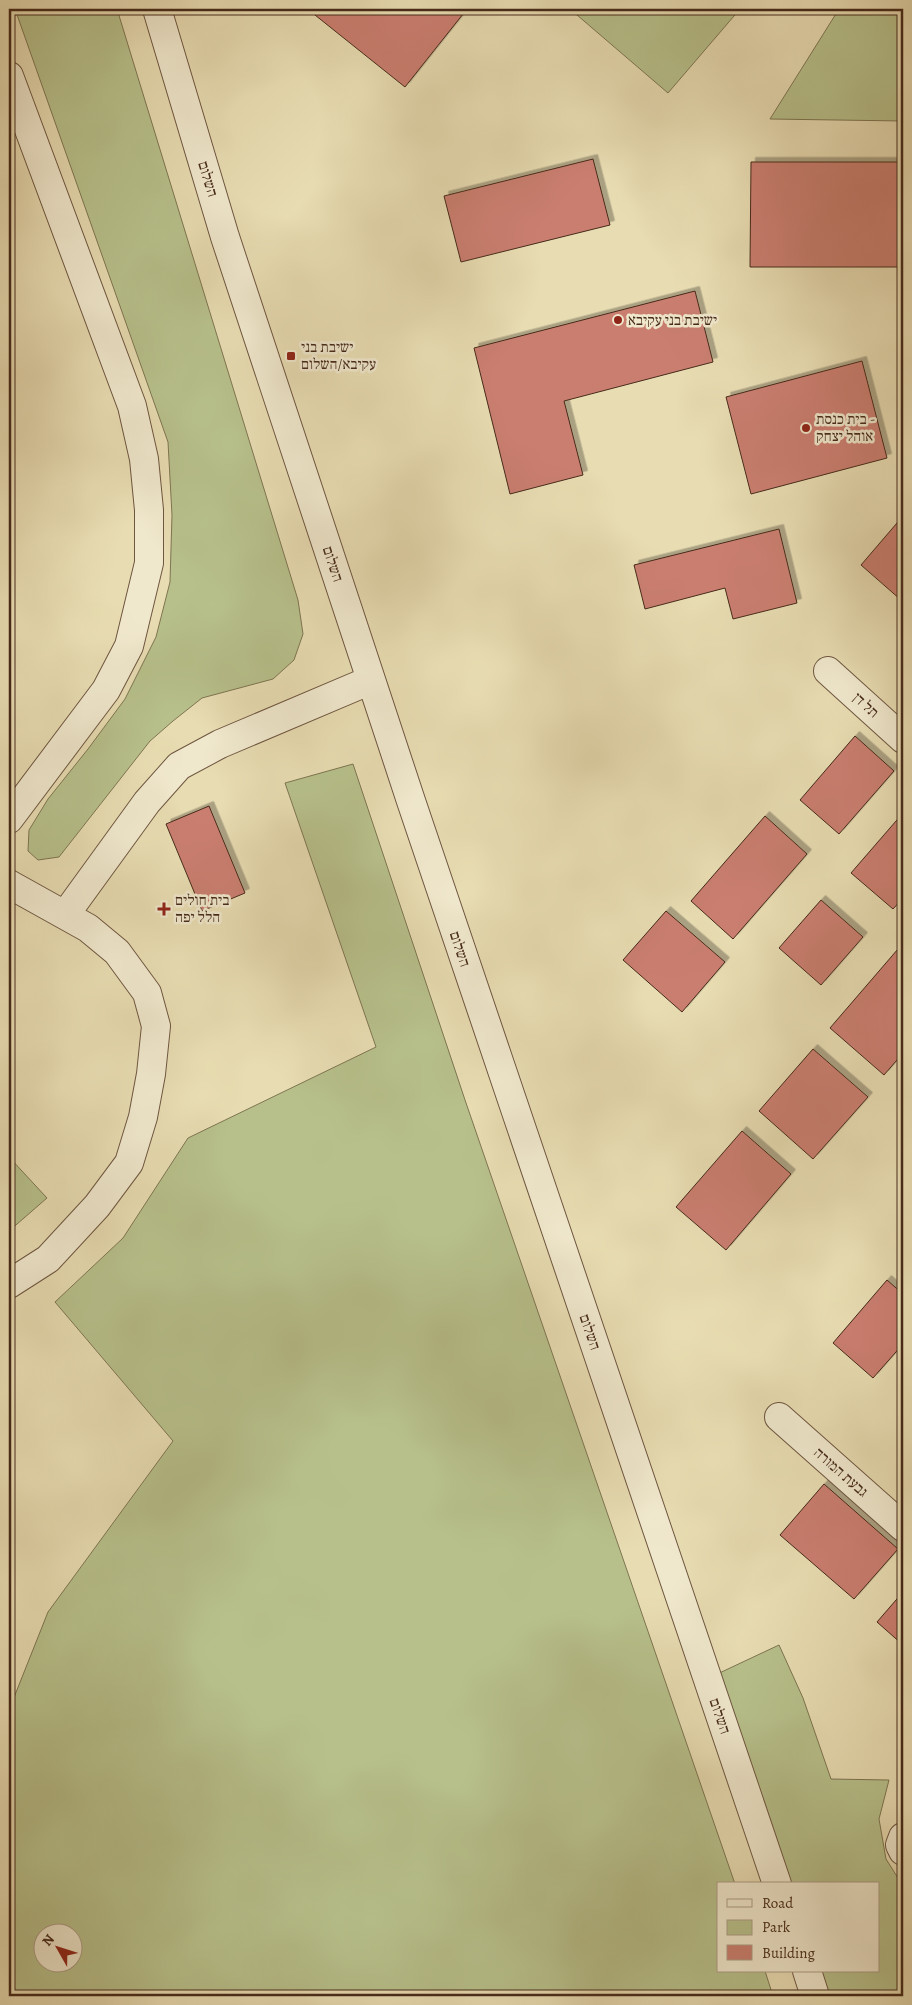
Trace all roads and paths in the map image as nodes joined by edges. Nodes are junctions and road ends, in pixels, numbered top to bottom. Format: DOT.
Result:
graph roads {
  1 [pos="157,9"];
  2 [pos="9,76"];
  3 [pos="828,671"];
  4 [pos="372,680"];
  5 [pos="903,739"];
  6 [pos="9,819"];
  7 [pos="9,884"];
  8 [pos="66,915"];
  9 [pos="9,1284"];
  10 [pos="779,1417"];
  11 [pos="903,1527"];
  12 [pos="903,1838"];
  13 [pos="903,1851"];
  14 [pos="776,1882"];
  15 [pos="807,1972"];
  16 [pos="815,1996"];
  1 -- 4 [label="street, השלום"];
  2 -- 6 [label="street"];
  3 -- 5 [label="street, תל דן"];
  4 -- 8 [label="street"];
  4 -- 14 [label="street, השלום"];
  7 -- 8 [label="street"];
  8 -- 9 [label="street"];
  10 -- 11 [label="street, גבעת המורה"];
  12 -- 13 [label="street"];
  15 -- 16 [label="street"];
}
